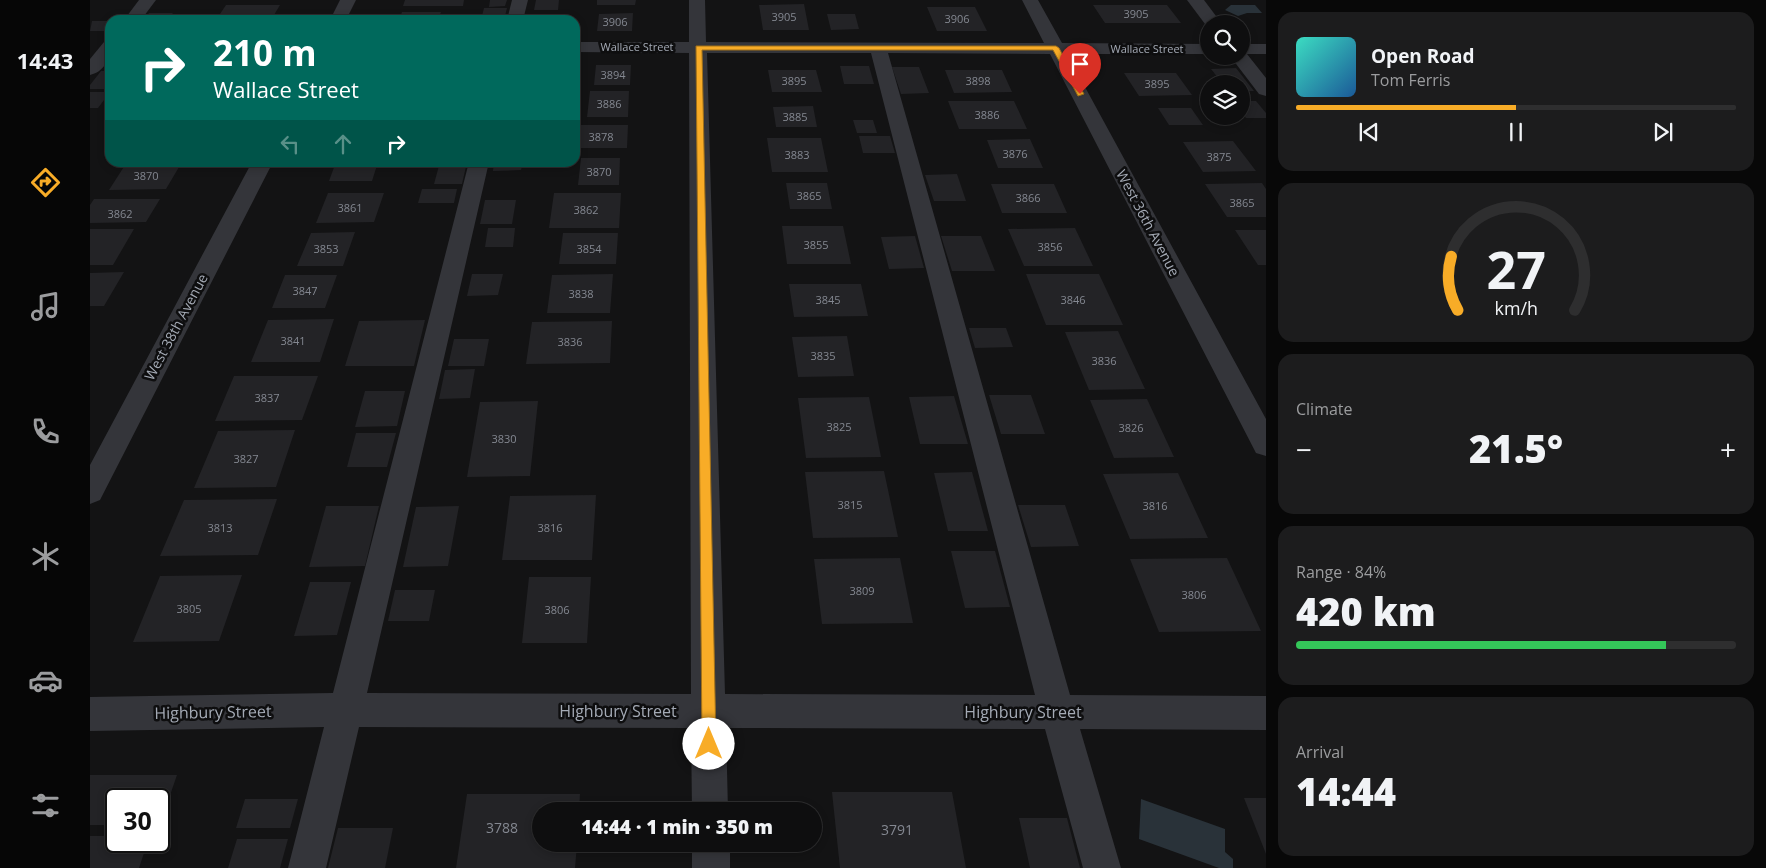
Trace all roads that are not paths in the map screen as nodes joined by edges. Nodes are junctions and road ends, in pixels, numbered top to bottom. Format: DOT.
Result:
graph roads {
  1 [pos="148,0"];
  2 [pos="348,0"];
  3 [pos="520,0"];
  4 [pos="698,0"];
  5 [pos="1030,0"];
  6 [pos="1195,0"];
  7 [pos="136,15"];
  8 [pos="340,15"];
  9 [pos="516,15"];
  10 [pos="1207,15"];
  11 [pos="90,47"];
  12 [pos="105,47"];
  13 [pos="580,47"];
  14 [pos="699,48"];
  15 [pos="878,48"];
  16 [pos="1056,48"];
  17 [pos="1200,49"];
  18 [pos="1250,49"];
  19 [pos="1266,49"];
  20 [pos="105,53"];
  21 [pos="1246,65"];
  22 [pos="90,70"];
  23 [pos="1266,90"];
  24 [pos="260,167"];
  25 [pos="478,167"];
  26 [pos="1266,445"];
  27 [pos="90,492"];
  28 [pos="344,710"];
  29 [pos="709,711"];
  30 [pos="1058,712"];
  31 [pos="1266,712"];
  32 [pos="90,714"];
  33 [pos="710,802"];
  34 [pos="711,852"];
  35 [pos="307,868"];
  36 [pos="711,868"];
  37 [pos="1102,868"];
  1 -- 7 [label="street"];
  2 -- 8 [label="street"];
  3 -- 9 [label="street"];
  4 -- 14 [label="street"];
  5 -- 16 [label="street, West 36th Avenue"];
  6 -- 10 [label="street"];
  11 -- 12 [label="street"];
  13 -- 14 [label="street, Wallace Street"];
  14 -- 15 [label="street, Wallace Street"];
  14 -- 29 [label="street"];
  15 -- 16 [label="street, Wallace Street"];
  15 -- 30 [label="street"];
  16 -- 17 [label="street, Wallace Street"];
  16 -- 26 [label="street, West 36th Avenue"];
  18 -- 19 [label="street"];
  20 -- 22 [label="street"];
  21 -- 23 [label="street"];
  24 -- 27 [label="street, West 38th Avenue"];
  25 -- 28 [label="street"];
  28 -- 29 [label="street, Highbury Street"];
  28 -- 32 [label="street, Highbury Street"];
  28 -- 35 [label="street"];
  29 -- 30 [label="street, Highbury Street"];
  29 -- 33 [label="street"];
  30 -- 31 [label="street, Highbury Street"];
  30 -- 37 [label="street"];
  34 -- 36 [label="street"];
}
